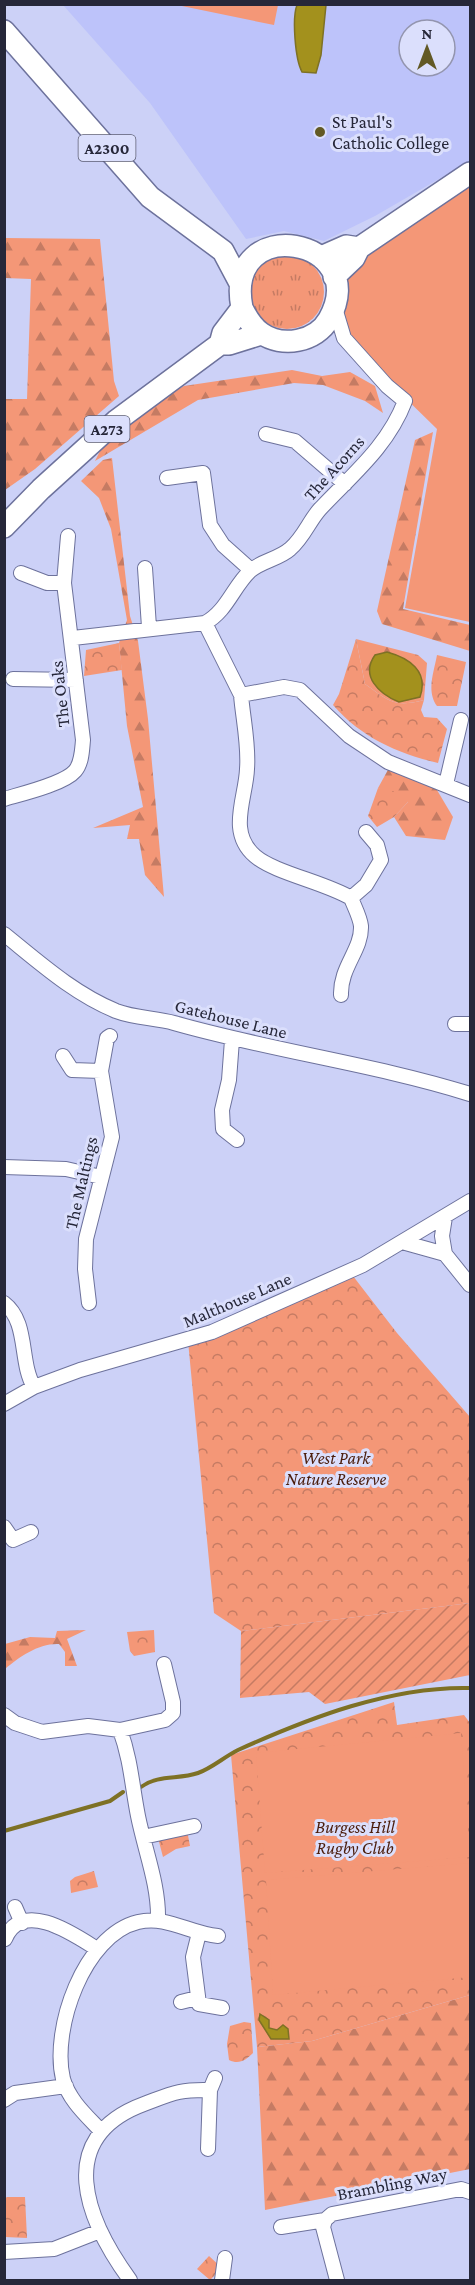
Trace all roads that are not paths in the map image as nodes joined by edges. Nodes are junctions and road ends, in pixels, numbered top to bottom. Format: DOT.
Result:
graph roads {
  1 [pos="4,31"];
  2 [pos="471,173"];
  3 [pos="359,248"];
  4 [pos="223,251"];
  5 [pos="261,252"];
  6 [pos="321,257"];
  7 [pos="334,277"];
  8 [pos="240,283"];
  9 [pos="242,308"];
  10 [pos="335,308"];
  11 [pos="261,334"];
  12 [pos="314,334"];
  13 [pos="344,338"];
  14 [pos="220,344"];
  15 [pos="266,434"];
  16 [pos="201,459"];
  17 [pos="203,473"];
  18 [pos="166,478"];
  19 [pos="345,484"];
  20 [pos="4,527"];
  21 [pos="68,536"];
  22 [pos="145,568"];
  23 [pos="251,570"];
  24 [pos="21,573"];
  25 [pos="64,583"];
  26 [pos="205,623"];
  27 [pos="150,627"];
  28 [pos="73,638"];
  29 [pos="13,679"];
  30 [pos="76,680"];
  31 [pos="241,695"];
  32 [pos="461,720"];
  33 [pos="446,784"];
  34 [pos="471,795"];
  35 [pos="4,799"];
  36 [pos="366,832"];
  37 [pos="351,898"];
  38 [pos="4,934"];
  39 [pos="341,995"];
  40 [pos="455,1024"];
  41 [pos="471,1024"];
  42 [pos="110,1036"];
  43 [pos="232,1040"];
  44 [pos="63,1056"];
  45 [pos="101,1071"];
  46 [pos="471,1094"];
  47 [pos="237,1140"];
  48 [pos="4,1167"];
  49 [pos="102,1177"];
  50 [pos="471,1201"];
  51 [pos="445,1217"];
  52 [pos="402,1242"];
  53 [pos="445,1254"];
  54 [pos="471,1285"];
  55 [pos="4,1303"];
  56 [pos="89,1303"];
  57 [pos="34,1387"];
  58 [pos="4,1404"];
  59 [pos="4,1527"];
  60 [pos="31,1532"];
  61 [pos="164,1664"];
  62 [pos="5,1715"];
  63 [pos="120,1730"];
  64 [pos="194,1826"];
  65 [pos="143,1837"];
  66 [pos="15,1907"];
  67 [pos="158,1920"];
  68 [pos="22,1923"];
  69 [pos="199,1933"];
  70 [pos="218,1936"];
  71 [pos="5,1939"];
  72 [pos="97,1949"];
  73 [pos="197,1998"];
  74 [pos="181,2002"];
  75 [pos="222,2008"];
  76 [pos="66,2086"];
  77 [pos="4,2100"];
  78 [pos="100,2130"];
  79 [pos="208,2150"];
  80 [pos="470,2191"];
  81 [pos="325,2220"];
  82 [pos="281,2227"];
  83 [pos="100,2231"];
  84 [pos="4,2252"];
  85 [pos="225,2258"];
  86 [pos="130,2280"];
  87 [pos="222,2280"];
  88 [pos="337,2280"];
  1 -- 4 [label="main road, A2300"];
  2 -- 3 [label="main road"];
  3 -- 6 [label="main road"];
  3 -- 7 [label="main road"];
  4 -- 5 [label="main road"];
  4 -- 8 [label="main road, A2300"];
  5 -- 6 [label="main road"];
  5 -- 8 [label="main road"];
  6 -- 7 [label="main road"];
  7 -- 10 [label="main road"];
  8 -- 9 [label="main road"];
  9 -- 11 [label="main road"];
  9 -- 14 [label="main road, A273"];
  10 -- 12 [label="main road"];
  10 -- 13 [label="street"];
  11 -- 12 [label="main road"];
  11 -- 14 [label="main road, A273"];
  12 -- 13 [label="street"];
  13 -- 19 [label="street, The Acorns"];
  14 -- 20 [label="main road, A273"];
  15 -- 19 [label="street"];
  16 -- 17 [label="street"];
  17 -- 18 [label="street"];
  17 -- 23 [label="street"];
  19 -- 23 [label="street, The Acorns"];
  21 -- 25 [label="street, The Oaks"];
  22 -- 27 [label="street"];
  23 -- 26 [label="street, The Acorns"];
  24 -- 25 [label="street"];
  25 -- 28 [label="street, The Oaks"];
  26 -- 27 [label="street"];
  26 -- 31 [label="street"];
  27 -- 28 [label="street"];
  28 -- 30 [label="street, The Oaks"];
  29 -- 30 [label="street"];
  30 -- 35 [label="street, The Oaks"];
  31 -- 33 [label="street"];
  31 -- 37 [label="street"];
  32 -- 33 [label="street"];
  33 -- 34 [label="street"];
  36 -- 37 [label="street"];
  37 -- 39 [label="street"];
  38 -- 43 [label="street, Gatehouse Lane"];
  40 -- 41 [label="street"];
  42 -- 45 [label="street, The Maltings"];
  43 -- 46 [label="street, Gatehouse Lane"];
  43 -- 47 [label="street"];
  44 -- 45 [label="street"];
  45 -- 49 [label="street, The Maltings"];
  48 -- 49 [label="street"];
  49 -- 56 [label="street, The Maltings"];
  50 -- 51 [label="street, Malthouse Lane"];
  51 -- 52 [label="street, Malthouse Lane"];
  51 -- 53 [label="street"];
  52 -- 53 [label="street"];
  52 -- 57 [label="street, Malthouse Lane"];
  53 -- 54 [label="street"];
  55 -- 57 [label="street"];
  57 -- 58 [label="street, Malthouse Lane"];
  59 -- 60 [label="street"];
  61 -- 63 [label="street"];
  62 -- 63 [label="street"];
  63 -- 65 [label="street"];
  64 -- 65 [label="street"];
  65 -- 67 [label="street"];
  66 -- 68 [label="street"];
  67 -- 69 [label="street"];
  67 -- 72 [label="street"];
  68 -- 71 [label="street"];
  68 -- 72 [label="street"];
  69 -- 70 [label="street"];
  69 -- 73 [label="street"];
  72 -- 76 [label="street"];
  73 -- 74 [label="street"];
  73 -- 75 [label="street"];
  76 -- 77 [label="street"];
  76 -- 78 [label="street"];
  78 -- 79 [label="street"];
  78 -- 83 [label="street"];
  80 -- 81 [label="street, Brambling Way"];
  81 -- 82 [label="street, Brambling Way"];
  81 -- 88 [label="street, Brambling Way"];
  83 -- 84 [label="street"];
  83 -- 86 [label="street"];
  85 -- 87 [label="street"];
}
